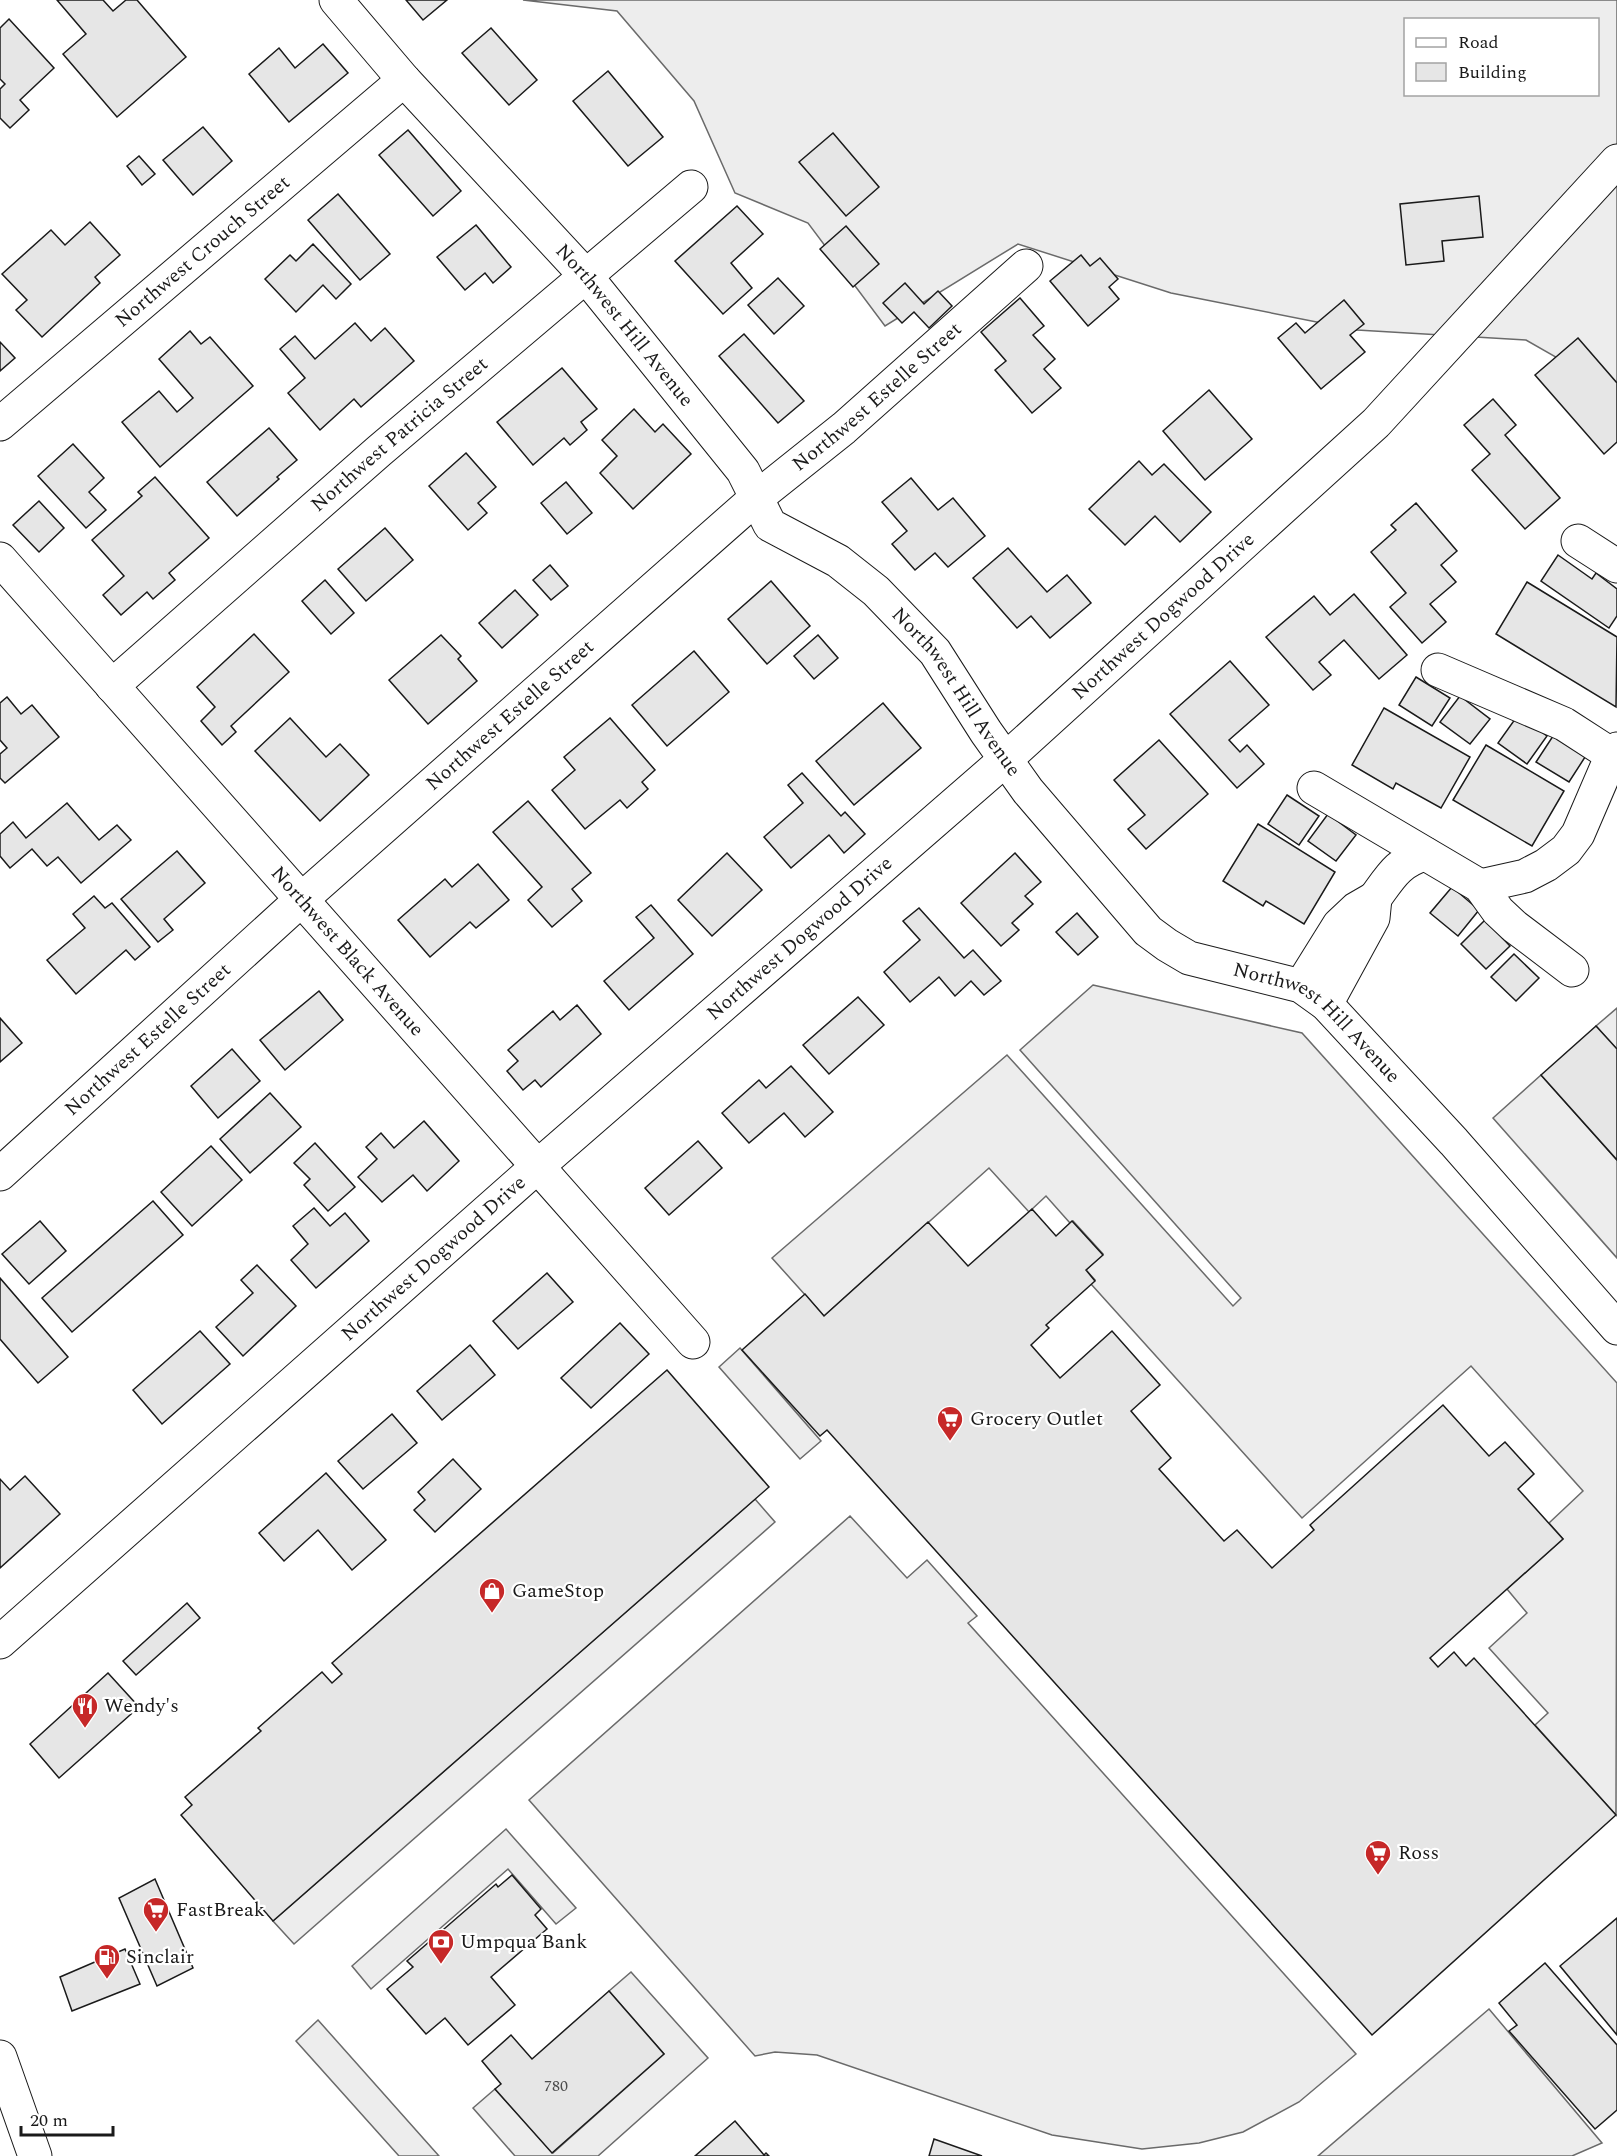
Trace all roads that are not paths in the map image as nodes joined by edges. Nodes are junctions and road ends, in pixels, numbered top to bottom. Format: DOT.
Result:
graph roads {
  1 [pos="336,0"];
  2 [pos="404,80"];
  3 [pos="1617,161"];
  4 [pos="690,187"];
  5 [pos="1026,266"];
  6 [pos="585,275"];
  7 [pos="0,424"];
  8 [pos="755,499"];
  9 [pos="1578,542"];
  10 [pos="0,559"];
  11 [pos="1617,566"];
  12 [pos="1438,670"];
  13 [pos="112,686"];
  14 [pos="1614,752"];
  15 [pos="1006,759"];
  16 [pos="1314,788"];
  17 [pos="1425,854"];
  18 [pos="1480,886"];
  19 [pos="302,899"];
  20 [pos="1572,970"];
  21 [pos="1313,995"];
  22 [pos="538,1166"];
  23 [pos="0,1174"];
  24 [pos="1617,1328"];
  25 [pos="693,1342"];
  26 [pos="0,1642"];
  27 [pos="0,2057"];
  28 [pos="34,2156"];
  1 -- 2 [label="street, Northwest Hill Avenue"];
  2 -- 6 [label="street, Northwest Hill Avenue"];
  2 -- 7 [label="street, Northwest Crouch Street"];
  3 -- 15 [label="street, Northwest Dogwood Drive"];
  4 -- 6 [label="street, Northwest Patricia Street"];
  5 -- 8 [label="street, Northwest Estelle Street"];
  6 -- 8 [label="street, Northwest Hill Avenue"];
  6 -- 13 [label="street, Northwest Patricia Street"];
  8 -- 15 [label="street, Northwest Hill Avenue"];
  8 -- 19 [label="street, Northwest Estelle Street"];
  9 -- 11 [label="street"];
  10 -- 13 [label="street, Northwest Black Avenue"];
  12 -- 14 [label="street"];
  13 -- 19 [label="street, Northwest Black Avenue"];
  14 -- 18 [label="street"];
  15 -- 21 [label="street, Northwest Hill Avenue"];
  15 -- 22 [label="street, Northwest Dogwood Drive"];
  16 -- 17 [label="street"];
  17 -- 18 [label="street"];
  17 -- 21 [label="street"];
  18 -- 20 [label="street"];
  19 -- 22 [label="street, Northwest Black Avenue"];
  19 -- 23 [label="street, Northwest Estelle Street"];
  21 -- 24 [label="street, Northwest Hill Avenue"];
  22 -- 25 [label="street, Northwest Black Avenue"];
  22 -- 26 [label="street, Northwest Dogwood Drive"];
  27 -- 28 [label="street"];
}
